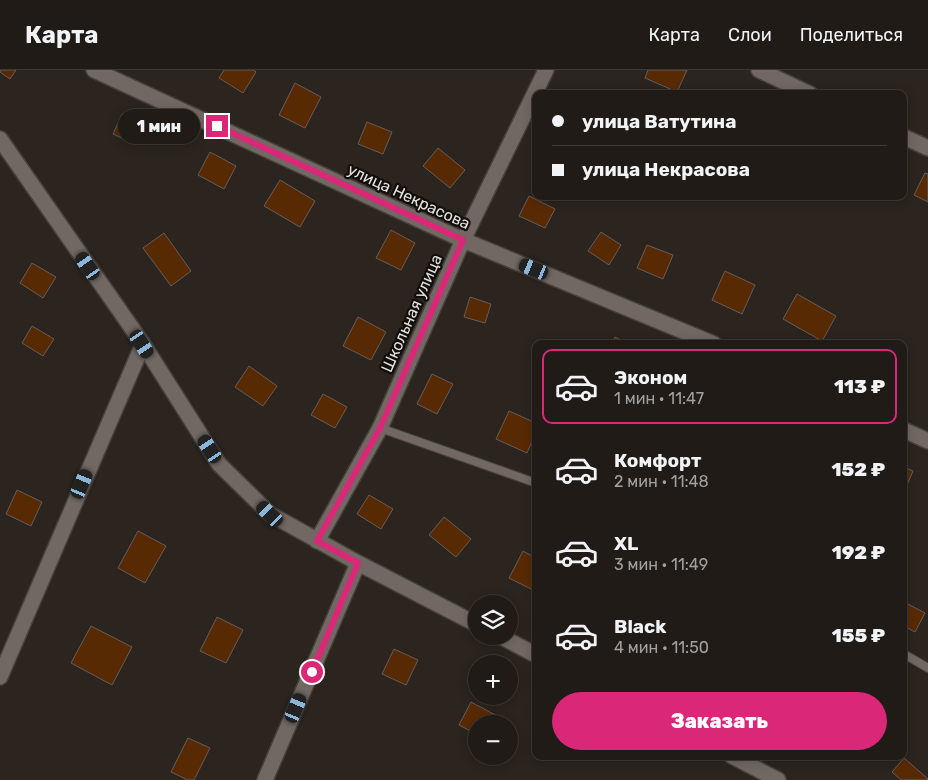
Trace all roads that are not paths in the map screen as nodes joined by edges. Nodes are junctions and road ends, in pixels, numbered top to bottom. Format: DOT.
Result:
graph roads {
  1 [pos="94,70"];
  2 [pos="546,70"];
  3 [pos="759,70"];
  4 [pos="536,90"];
  5 [pos="802,90"];
  6 [pos="532,99"];
  7 [pos="907,138"];
  8 [pos="0,139"];
  9 [pos="928,148"];
  10 [pos="463,240"];
  11 [pos="704,340"];
  12 [pos="142,344"];
  13 [pos="380,428"];
  14 [pos="907,431"];
  15 [pos="928,441"];
  16 [pos="532,482"];
  17 [pos="317,541"];
  18 [pos="358,563"];
  19 [pos="468,620"];
  20 [pos="517,645"];
  21 [pos="532,653"];
  22 [pos="907,656"];
  23 [pos="928,668"];
  24 [pos="0,677"];
  25 [pos="740,760"];
  26 [pos="265,780"];
  27 [pos="778,780"];
  1 -- 10 [label="street, улица Некрасова"];
  2 -- 4 [label="street, Школьная улица"];
  3 -- 5 [label="street"];
  6 -- 10 [label="street, Школьная улица"];
  7 -- 9 [label="street"];
  8 -- 12 [label="street"];
  10 -- 11 [label="street, улица Некрасова"];
  10 -- 13 [label="street, Школьная улица"];
  12 -- 17 [label="street"];
  12 -- 24 [label="street"];
  13 -- 16 [label="lane"];
  13 -- 17 [label="street, Школьная улица"];
  14 -- 15 [label="street"];
  17 -- 18 [label="street"];
  18 -- 19 [label="street"];
  18 -- 26 [label="street"];
  20 -- 21 [label="street"];
  22 -- 23 [label="lane"];
  25 -- 27 [label="street"];
}
